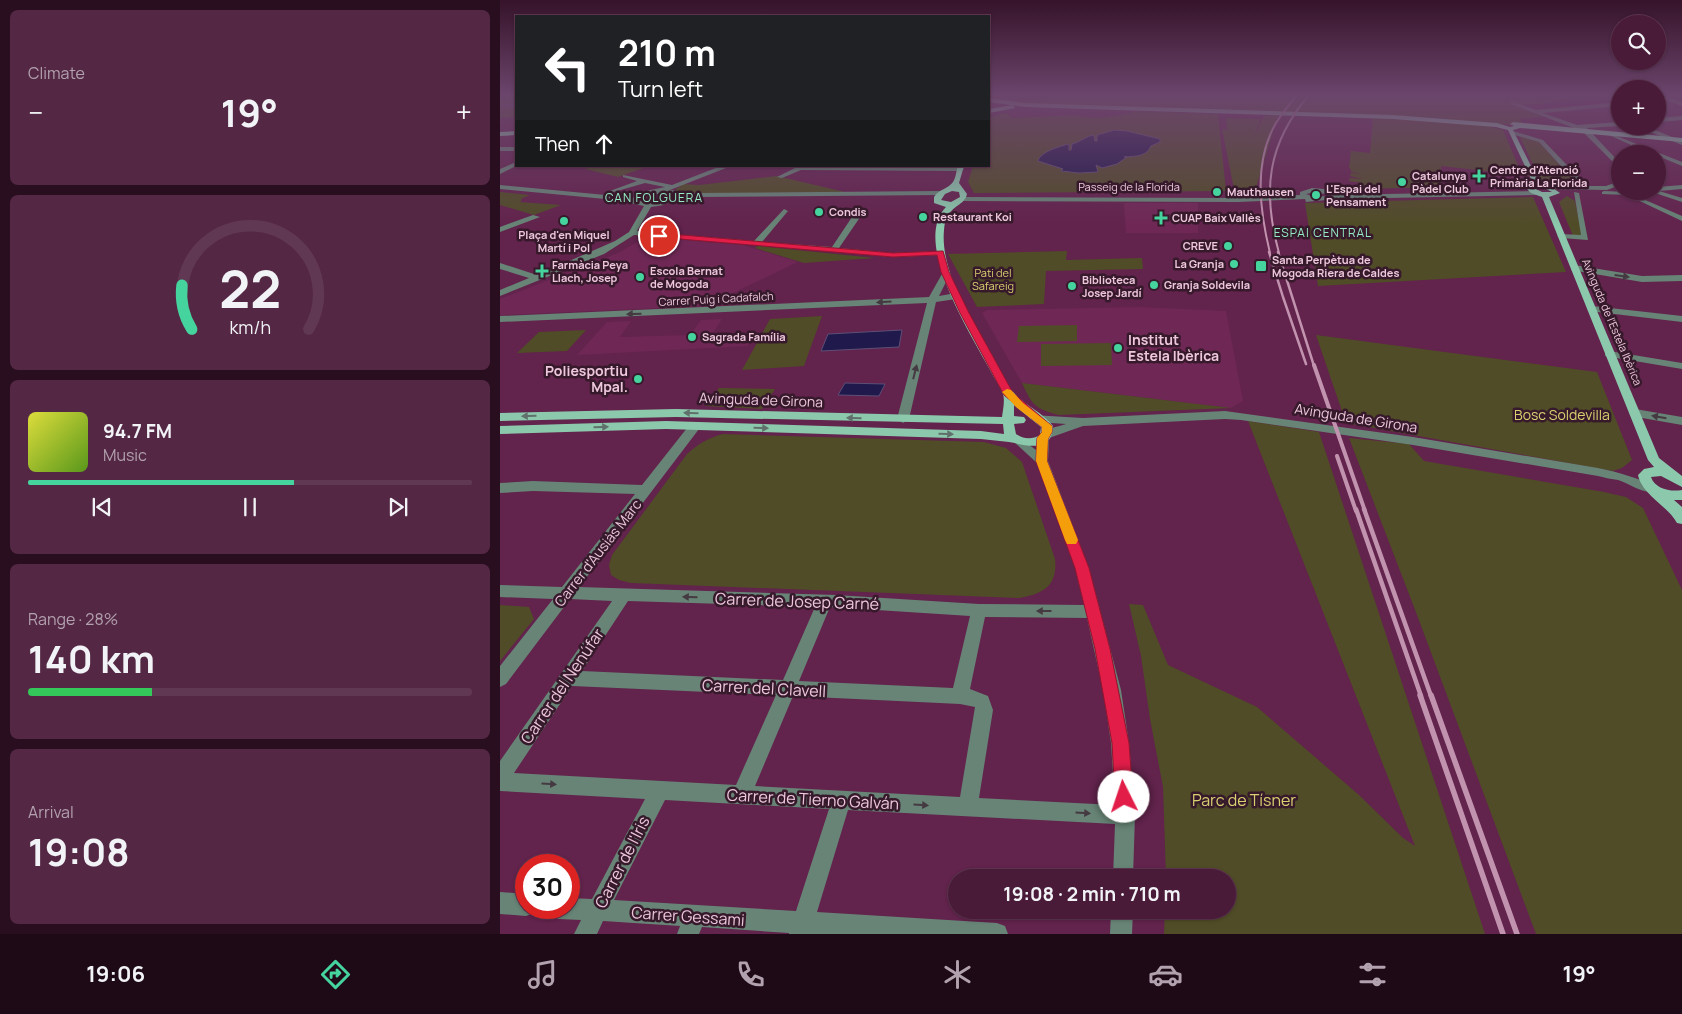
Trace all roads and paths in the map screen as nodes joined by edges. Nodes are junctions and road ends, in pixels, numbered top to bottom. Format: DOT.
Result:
graph roads {
  1 [pos="1516,139"];
  2 [pos="1534,139"];
  3 [pos="1593,139"];
  4 [pos="1622,139"];
  5 [pos="1659,139"];
  6 [pos="1671,139"];
  7 [pos="1674,140"];
  8 [pos="1682,142"];
  9 [pos="515,145"];
  10 [pos="1636,145"];
  11 [pos="500,147"];
  12 [pos="515,149"];
  13 [pos="1611,157"];
  14 [pos="1666,158"];
  15 [pos="1682,164"];
  16 [pos="500,165"];
  17 [pos="514,165"];
  18 [pos="726,167"];
  19 [pos="803,167"];
  20 [pos="961,168"];
  21 [pos="500,172"];
  22 [pos="625,176"];
  23 [pos="780,176"];
  24 [pos="643,180"];
  25 [pos="500,182"];
  26 [pos="1682,182"];
  27 [pos="1666,183"];
  28 [pos="681,185"];
  29 [pos="1537,185"];
  30 [pos="1611,186"];
  31 [pos="500,187"];
  32 [pos="958,187"];
  33 [pos="1528,187"];
  34 [pos="1682,187"];
  35 [pos="1586,189"];
  36 [pos="1666,189"];
  37 [pos="612,192"];
  38 [pos="656,192"];
  39 [pos="1323,192"];
  40 [pos="1547,192"];
  41 [pos="673,193"];
  42 [pos="1576,193"];
  43 [pos="644,194"];
  44 [pos="1611,194"];
  45 [pos="1666,195"];
  46 [pos="1304,197"];
  47 [pos="962,198"];
  48 [pos="1296,198"];
  49 [pos="1328,198"];
  50 [pos="940,199"];
  51 [pos="634,200"];
  52 [pos="1316,200"];
  53 [pos="1641,200"];
  54 [pos="1682,200"];
  55 [pos="667,201"];
  56 [pos="953,204"];
  57 [pos="648,205"];
  58 [pos="861,210"];
  59 [pos="784,211"];
  60 [pos="944,213"];
  61 [pos="536,217"];
  62 [pos="1682,219"];
  63 [pos="500,230"];
  64 [pos="632,233"];
  65 [pos="1561,236"];
  66 [pos="756,244"];
  67 [pos="834,250"];
  68 [pos="940,253"];
  69 [pos="500,266"];
  70 [pos="1574,268"];
  71 [pos="946,274"];
  72 [pos="537,278"];
  73 [pos="1682,278"];
  74 [pos="500,293"];
  75 [pos="956,296"];
  76 [pos="932,300"];
  77 [pos="1592,309"];
  78 [pos="500,319"];
  79 [pos="1682,319"];
  80 [pos="1609,354"];
  81 [pos="1682,366"];
  82 [pos="1008,400"];
  83 [pos="1636,413"];
  84 [pos="500,417"];
  85 [pos="1036,418"];
  86 [pos="902,419"];
  87 [pos="1682,421"];
  88 [pos="986,422"];
  89 [pos="1082,422"];
  90 [pos="695,426"];
  91 [pos="500,430"];
  92 [pos="1014,431"];
  93 [pos="1044,437"];
  94 [pos="1042,461"];
  95 [pos="1650,469"];
  96 [pos="1623,477"];
  97 [pos="1679,486"];
  98 [pos="500,488"];
  99 [pos="1653,488"];
  100 [pos="646,490"];
  101 [pos="1680,515"];
  102 [pos="500,591"];
  103 [pos="566,593"];
  104 [pos="624,595"];
  105 [pos="826,601"];
  106 [pos="979,610"];
  107 [pos="1093,612"];
  108 [pos="567,678"];
  109 [pos="500,679"];
  110 [pos="787,689"];
  111 [pos="960,696"];
  112 [pos="500,777"];
  113 [pos="500,782"];
  114 [pos="660,790"];
  115 [pos="742,794"];
  116 [pos="841,801"];
  117 [pos="968,808"];
  118 [pos="1125,815"];
  119 [pos="1123,869"];
  120 [pos="500,904"];
  121 [pos="515,905"];
  122 [pos="580,909"];
  123 [pos="597,910"];
  124 [pos="1122,919"];
  125 [pos="691,926"];
  126 [pos="801,928"];
  127 [pos="920,932"];
  128 [pos="585,934"];
  129 [pos="997,934"];
  130 [pos="1121,934"];
  1 -- 29 [label="main road"];
  2 -- 35 [label="street"];
  3 -- 13 [label="street"];
  4 -- 10 [label="street"];
  5 -- 7 [label="main road"];
  6 -- 7 [label="street"];
  7 -- 8 [label="street"];
  9 -- 11 [label="street"];
  11 -- 12 [label="street"];
  14 -- 15 [label="street"];
  16 -- 17 [label="street"];
  17 -- 21 [label="street"];
  18 -- 28 [label="street"];
  19 -- 20 [label="street"];
  19 -- 23 [label="street"];
  20 -- 32 [label="main road"];
  22 -- 24 [label="street"];
  24 -- 28 [label="street"];
  24 -- 37 [label="street"];
  25 -- 37 [label="street"];
  26 -- 27 [label="street"];
  28 -- 38 [label="street"];
  28 -- 41 [label="street"];
  29 -- 33 [label="main road"];
  29 -- 40 [label="main road"];
  30 -- 35 [label="street"];
  31 -- 51 [label="street"];
  32 -- 47 [label="main road"];
  32 -- 50 [label="main road"];
  33 -- 39 [label="street, Passeig de la Florida"];
  33 -- 40 [label="main road"];
  34 -- 36 [label="street"];
  35 -- 40 [label="street"];
  37 -- 43 [label="street"];
  38 -- 41 [label="street"];
  38 -- 43 [label="street"];
  39 -- 46 [label="street, Passeig de la Florida"];
  39 -- 49 [label="street"];
  40 -- 42 [label="street"];
  40 -- 49 [label="street, Passeig de la Florida"];
  40 -- 65 [label="main road, Avinguda de l'Estela Ibèrica"];
  41 -- 50 [label="street"];
  41 -- 55 [label="street"];
  42 -- 44 [label="street"];
  42 -- 65 [label="street"];
  43 -- 51 [label="street"];
  45 -- 54 [label="street"];
  46 -- 48 [label="street, Passeig de la Florida"];
  46 -- 52 [label="street, Passeig de la Florida"];
  47 -- 48 [label="street, Passeig de la Florida"];
  47 -- 56 [label="main road"];
  48 -- 52 [label="street, Passeig de la Florida"];
  49 -- 52 [label="street, Passeig de la Florida"];
  50 -- 55 [label="street"];
  50 -- 56 [label="main road"];
  50 -- 60 [label="main road"];
  51 -- 57 [label="street"];
  53 -- 62 [label="street"];
  55 -- 57 [label="street"];
  56 -- 60 [label="main road"];
  57 -- 64 [label="street"];
  58 -- 67 [label="street"];
  59 -- 66 [label="street"];
  60 -- 68 [label="main road"];
  61 -- 63 [label="street"];
  64 -- 66 [label="street"];
  64 -- 72 [label="street"];
  65 -- 70 [label="main road, Avinguda de l'Estela Ibèrica"];
  66 -- 67 [label="street"];
  67 -- 68 [label="street"];
  68 -- 71 [label="main road"];
  69 -- 72 [label="street"];
  70 -- 73 [label="street, one-way"];
  70 -- 77 [label="main road, Avinguda de l'Estela Ibèrica"];
  71 -- 75 [label="main road"];
  71 -- 76 [label="street"];
  72 -- 74 [label="street"];
  75 -- 76 [label="street, Carrer Puig i Cadafalch"];
  75 -- 82 [label="main road"];
  76 -- 78 [label="street, Carrer Puig i Cadafalch, one-way"];
  86 -- 76 [label="street, one-way"];
  77 -- 79 [label="street"];
  77 -- 80 [label="main road, Avinguda de l'Estela Ibèrica"];
  80 -- 81 [label="street"];
  80 -- 83 [label="main road, Avinguda de l'Estela Ibèrica"];
  82 -- 85 [label="main road"];
  82 -- 88 [label="main road"];
  82 -- 92 [label="main road"];
  87 -- 83 [label="street, one-way"];
  83 -- 95 [label="main road, Avinguda de l'Estela Ibèrica"];
  86 -- 84 [label="main road, Avinguda de Girona, one-way"];
  85 -- 89 [label="street, Avinguda de Girona"];
  85 -- 92 [label="main road"];
  85 -- 93 [label="main road"];
  86 -- 88 [label="main road, Avinguda de Girona"];
  88 -- 92 [label="main road, Avinguda de Girona"];
  89 -- 93 [label="street, Avinguda de Girona"];
  89 -- 96 [label="street, Avinguda de Girona"];
  91 -- 90 [label="main road, Avinguda de Girona, one-way"];
  90 -- 92 [label="main road, Avinguda de Girona, one-way"];
  90 -- 100 [label="street, Carrer d'Ausiàs Marc"];
  92 -- 93 [label="main road"];
  92 -- 94 [label="street"];
  93 -- 94 [label="street"];
  94 -- 107 [label="street"];
  95 -- 96 [label="street, Avinguda de Girona"];
  95 -- 97 [label="main road"];
  95 -- 99 [label="main road, Avinguda de l'Estela Ibèrica"];
  96 -- 99 [label="street, Avinguda de Girona"];
  97 -- 99 [label="main road"];
  97 -- 101 [label="main road"];
  98 -- 100 [label="street"];
  99 -- 101 [label="main road"];
  100 -- 103 [label="street, Carrer d'Ausiàs Marc"];
  102 -- 103 [label="street, Carrer de Josep Carné"];
  103 -- 104 [label="street, Carrer de Josep Carné"];
  103 -- 109 [label="street, Carrer d'Ausiàs Marc"];
  105 -- 104 [label="street, Carrer de Josep Carné, one-way"];
  104 -- 108 [label="street, Carrer del Nenúfar"];
  105 -- 106 [label="street, Carrer de Josep Carné"];
  105 -- 110 [label="street"];
  107 -- 106 [label="street, Carrer de Josep Carné, one-way"];
  106 -- 111 [label="street"];
  107 -- 118 [label="street"];
  108 -- 110 [label="street, Carrer del Clavell"];
  108 -- 112 [label="street, Carrer del Nenúfar"];
  110 -- 111 [label="street, Carrer del Clavell"];
  110 -- 115 [label="street"];
  111 -- 117 [label="street, Carrer del Clavell"];
  113 -- 114 [label="street, Carrer de Tierno Galván, one-way"];
  114 -- 115 [label="street, Carrer de Tierno Galván"];
  114 -- 123 [label="street, Carrer de l'Iris"];
  115 -- 116 [label="street, Carrer de Tierno Galván"];
  116 -- 117 [label="street, Carrer de Tierno Galván, one-way"];
  116 -- 126 [label="street"];
  117 -- 118 [label="street, Carrer de Tierno Galván, one-way"];
  118 -- 119 [label="street"];
  120 -- 121 [label="street"];
  122 -- 123 [label="street, Carrer Gessami"];
  123 -- 125 [label="street, Carrer Gessami"];
  123 -- 128 [label="street, Carrer de l'Iris"];
  124 -- 130 [label="street"];
  125 -- 126 [label="street, Carrer Gessami"];
  126 -- 127 [label="street, Carrer Gessami"];
  127 -- 129 [label="street, Carrer Gessami"];
}
